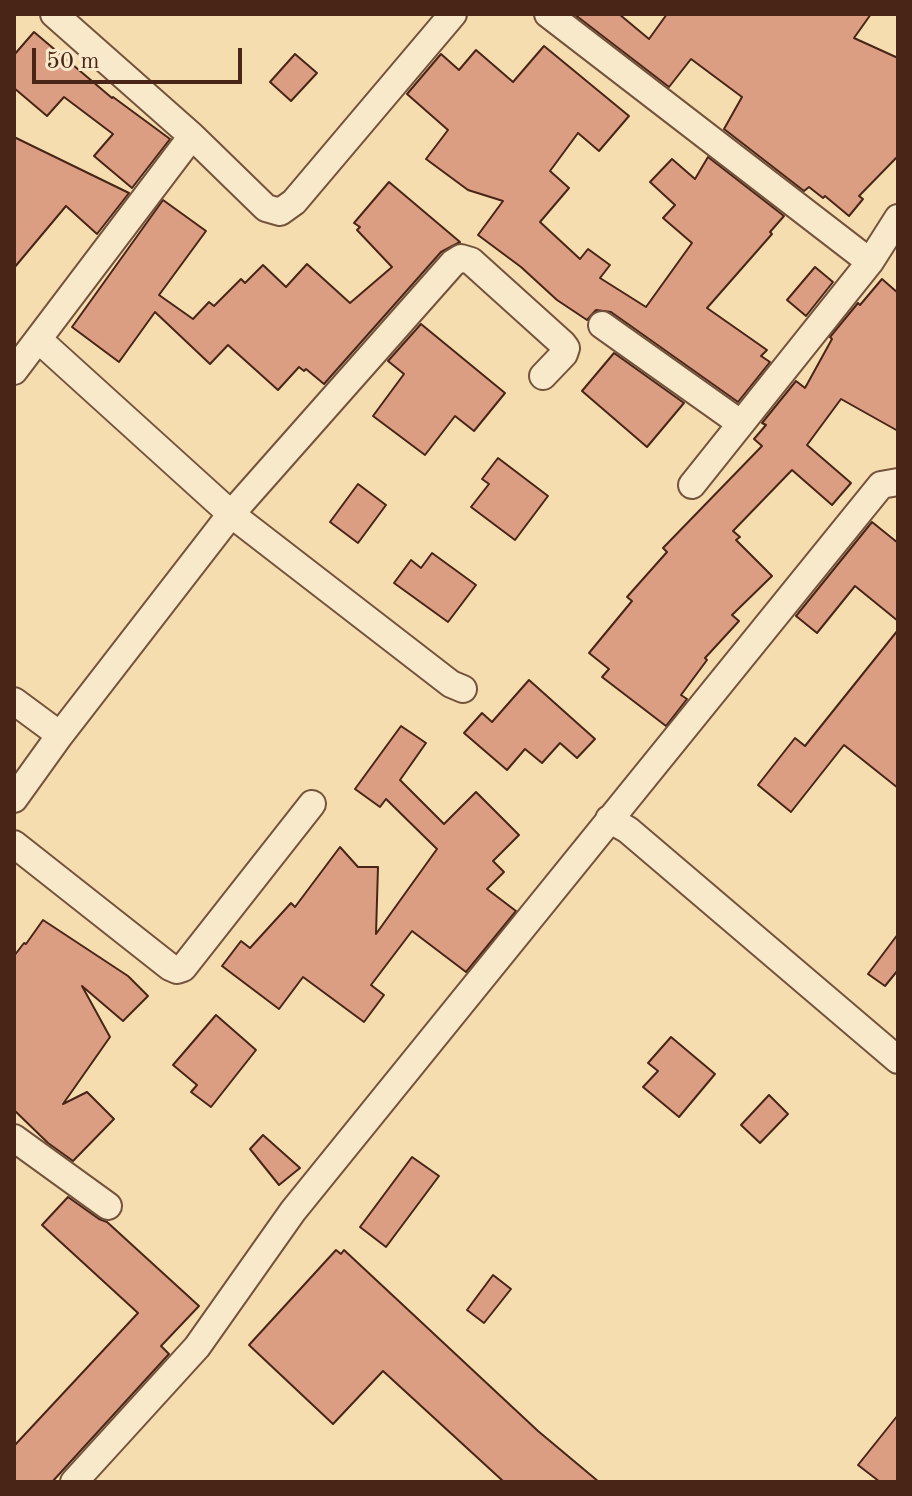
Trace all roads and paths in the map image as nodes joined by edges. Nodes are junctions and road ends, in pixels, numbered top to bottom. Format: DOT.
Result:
graph roads {
  1 [pos="54,14"];
  2 [pos="453,14"];
  3 [pos="548,14"];
  4 [pos="192,136"];
  5 [pos="897,221"];
  6 [pos="870,262"];
  7 [pos="602,325"];
  8 [pos="39,340"];
  9 [pos="14,371"];
  10 [pos="543,376"];
  11 [pos="740,423"];
  12 [pos="898,482"];
  13 [pos="692,485"];
  14 [pos="231,514"];
  15 [pos="463,689"];
  16 [pos="14,701"];
  17 [pos="60,735"];
  18 [pos="14,799"];
  19 [pos="312,804"];
  20 [pos="609,819"];
  21 [pos="14,844"];
  22 [pos="898,1060"];
  23 [pos="14,1138"];
  24 [pos="108,1206"];
  25 [pos="74,1482"];
  1 -- 4 [label="street"];
  2 -- 4 [label="street"];
  3 -- 6 [label="street"];
  4 -- 8 [label="street"];
  5 -- 6 [label="street"];
  6 -- 11 [label="street"];
  7 -- 11 [label="street"];
  8 -- 9 [label="street"];
  8 -- 14 [label="street"];
  10 -- 14 [label="street"];
  11 -- 13 [label="street"];
  12 -- 20 [label="street"];
  14 -- 15 [label="street"];
  14 -- 17 [label="street"];
  16 -- 17 [label="street"];
  17 -- 18 [label="street"];
  19 -- 21 [label="street"];
  20 -- 22 [label="street"];
  20 -- 25 [label="street"];
  23 -- 24 [label="street"];
}
